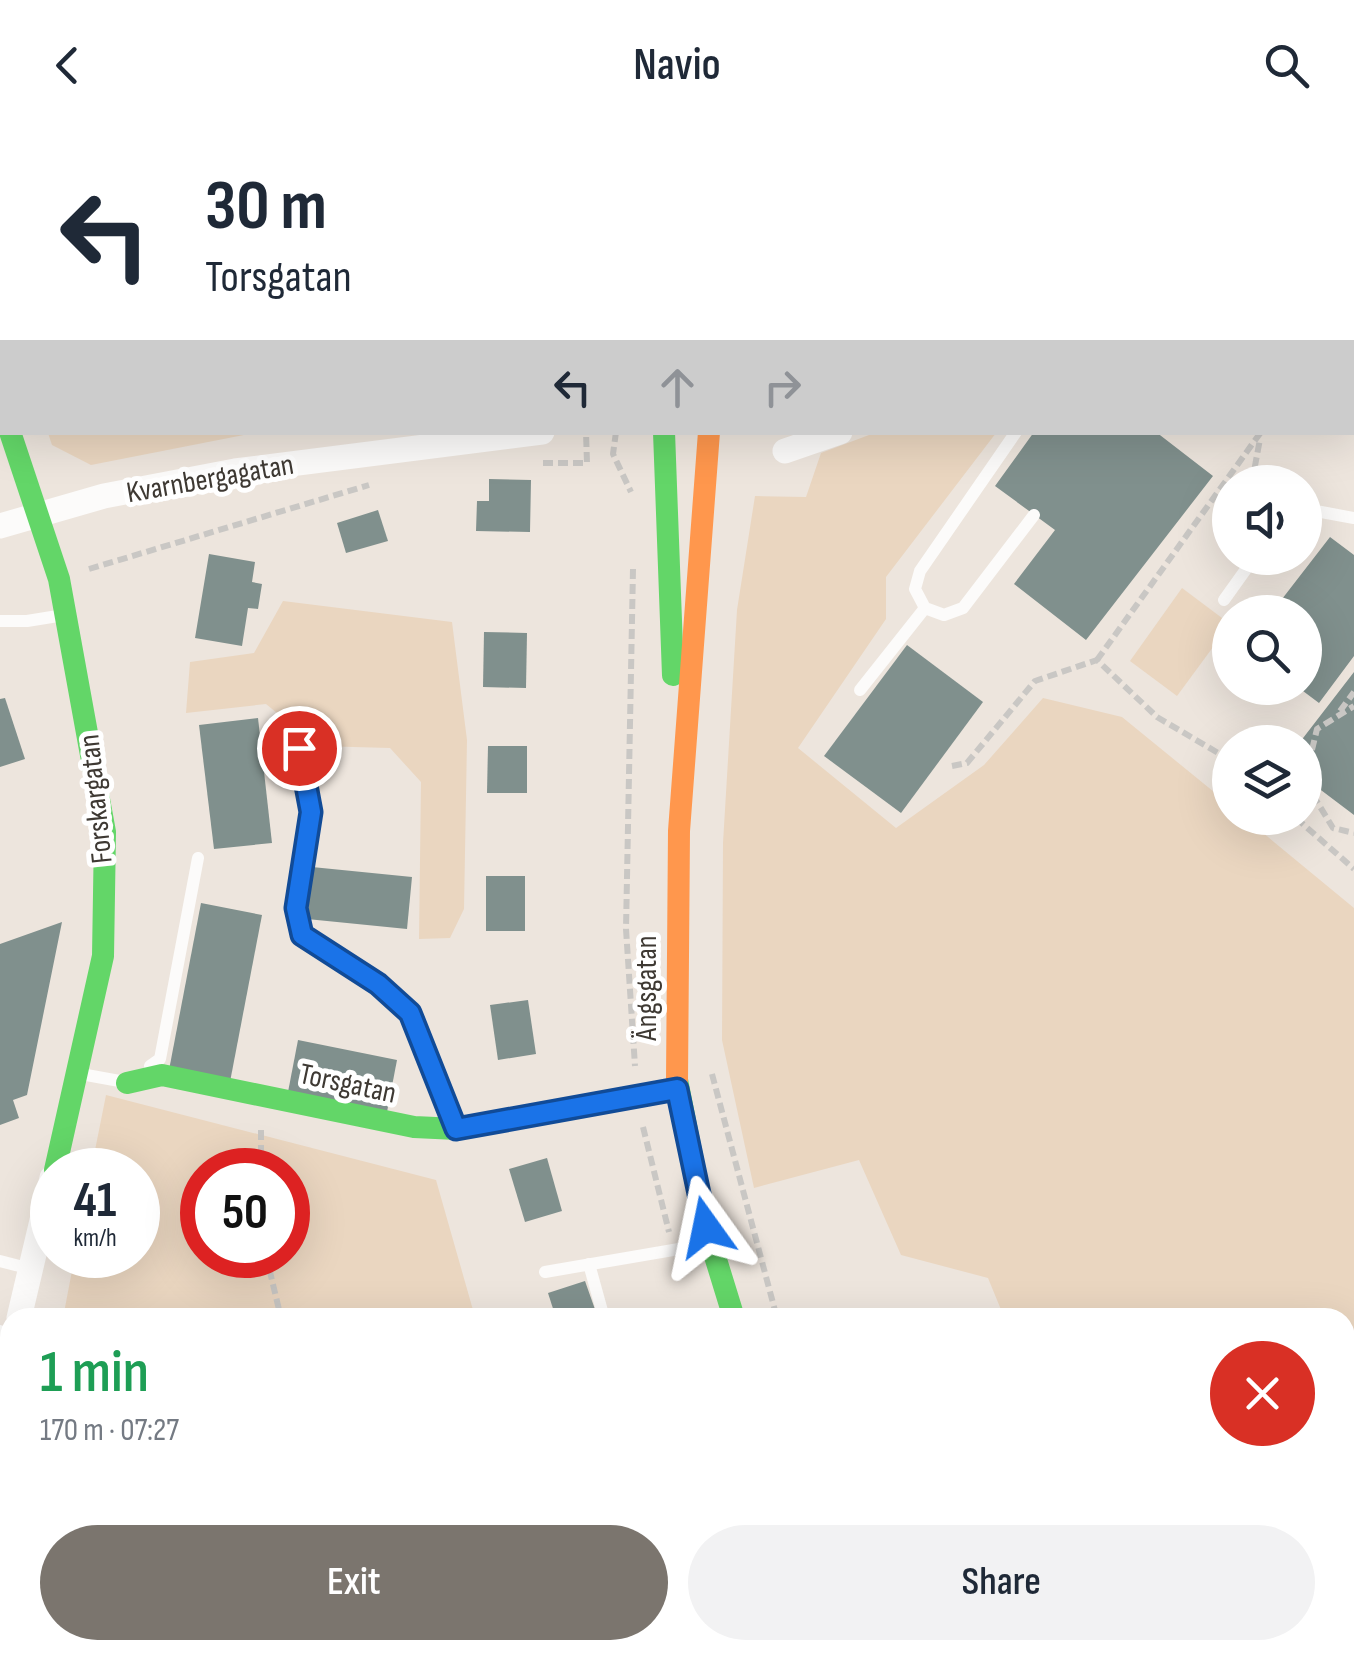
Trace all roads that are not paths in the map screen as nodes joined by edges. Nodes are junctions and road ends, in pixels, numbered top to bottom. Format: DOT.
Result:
graph roads {
  1 [pos="11,435"];
  2 [pos="518,435"];
  3 [pos="664,435"];
  4 [pos="710,435"];
  5 [pos="831,435"];
  6 [pos="1014,435"];
  7 [pos="785,451"];
  8 [pos="1322,512"];
  9 [pos="1034,515"];
  10 [pos="36,516"];
  11 [pos="1354,518"];
  12 [pos="0,526"];
  13 [pos="924,608"];
  14 [pos="66,614"];
  15 [pos="0,621"];
  16 [pos="860,690"];
  17 [pos="299,748"];
  18 [pos="679,830"];
  19 [pos="198,858"];
  20 [pos="78,1073"];
  21 [pos="126,1082"];
  22 [pos="677,1089"];
  23 [pos="456,1129"];
  24 [pos="59,1148"];
  25 [pos="711,1243"];
  26 [pos="0,1261"];
  27 [pos="588,1264"];
  28 [pos="30,1269"];
  29 [pos="545,1272"];
  30 [pos="30,1273"];
  31 [pos="21,1308"];
  32 [pos="601,1308"];
  33 [pos="731,1308"];
  1 -- 10 [label="street, Forskargatan"];
  2 -- 10 [label="street, Kvarnbergagatan"];
  3 -- 18 [label="street, Ängsgatan"];
  4 -- 18 [label="street, Ängsgatan"];
  5 -- 7 [label="street"];
  6 -- 13 [label="lane"];
  8 -- 11 [label="lane"];
  9 -- 13 [label="lane"];
  10 -- 12 [label="street, Kvarnbergagatan"];
  10 -- 14 [label="street, Forskargatan"];
  13 -- 16 [label="lane"];
  14 -- 15 [label="lane"];
  14 -- 20 [label="street, Forskargatan"];
  17 -- 23 [label="lane"];
  18 -- 22 [label="street, Ängsgatan"];
  19 -- 21 [label="lane"];
  20 -- 21 [label="lane"];
  20 -- 24 [label="street, Forskargatan"];
  21 -- 23 [label="street, Torsgatan"];
  22 -- 23 [label="street, Torsgatan"];
  22 -- 25 [label="street, Ängsgatan"];
  25 -- 27 [label="lane"];
  25 -- 33 [label="street, Ängsgatan"];
  26 -- 28 [label="lane"];
  27 -- 29 [label="lane"];
  27 -- 32 [label="lane"];
  30 -- 31 [label="street"];
}
